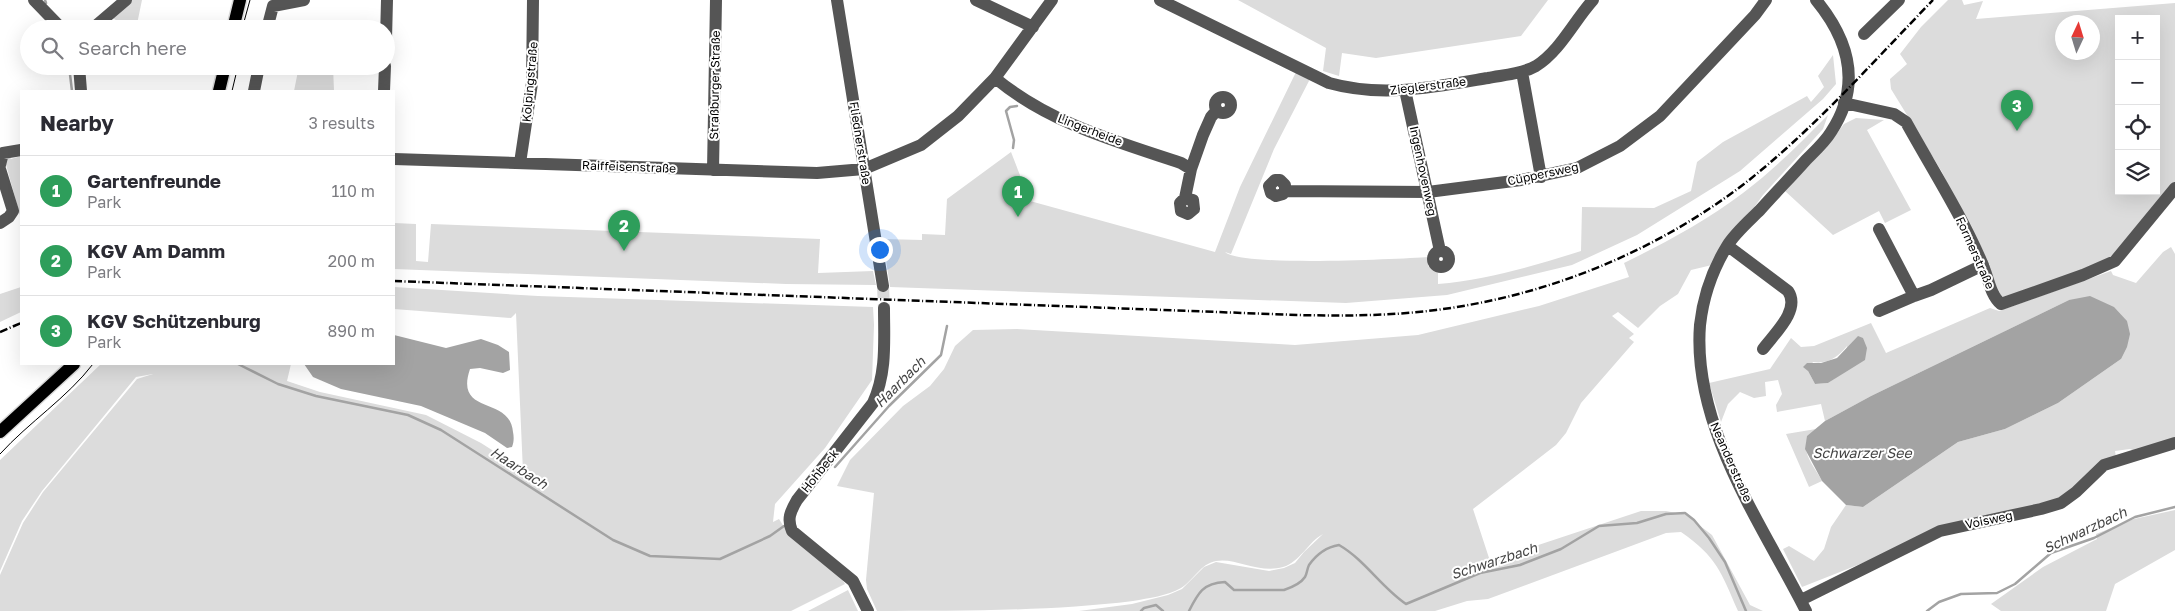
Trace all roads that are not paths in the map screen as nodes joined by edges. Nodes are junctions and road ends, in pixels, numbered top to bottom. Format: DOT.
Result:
graph roads {
  1 [pos="34,0"];
  2 [pos="126,0"];
  3 [pos="240,0"];
  4 [pos="304,0"];
  5 [pos="388,0"];
  6 [pos="533,0"];
  7 [pos="716,0"];
  8 [pos="837,0"];
  9 [pos="976,0"];
  10 [pos="1052,0"];
  11 [pos="1160,0"];
  12 [pos="1593,0"];
  13 [pos="1766,0"];
  14 [pos="1816,0"];
  15 [pos="1899,0"];
  16 [pos="53,20"];
  17 [pos="103,20"];
  18 [pos="235,20"];
  19 [pos="270,20"];
  20 [pos="387,20"];
  21 [pos="1033,27"];
  22 [pos="1864,34"];
  23 [pos="1522,72"];
  24 [pos="80,75"];
  25 [pos="223,75"];
  26 [pos="257,75"];
  27 [pos="385,75"];
  28 [pos="995,78"];
  29 [pos="81,90"];
  30 [pos="219,90"];
  31 [pos="254,90"];
  32 [pos="384,90"];
  33 [pos="1405,90"];
  34 [pos="1844,103"];
  35 [pos="1217,110"];
  36 [pos="20,150"];
  37 [pos="395,159"];
  38 [pos="520,163"];
  39 [pos="0,165"];
  40 [pos="0,169"];
  41 [pos="713,170"];
  42 [pos="864,170"];
  43 [pos="1191,170"];
  44 [pos="1541,177"];
  45 [pos="2175,188"];
  46 [pos="1285,191"];
  47 [pos="1428,192"];
  48 [pos="1185,198"];
  49 [pos="0,223"];
  50 [pos="1879,229"];
  51 [pos="1728,246"];
  52 [pos="1440,251"];
  53 [pos="1983,265"];
  54 [pos="883,286"];
  55 [pos="1914,296"];
  56 [pos="884,308"];
  57 [pos="1879,311"];
  58 [pos="1764,349"];
  59 [pos="73,365"];
  60 [pos="0,432"];
  61 [pos="2175,442"];
  62 [pos="1804,606"];
  63 [pos="868,611"];
  1 -- 16 [label="street"];
  2 -- 17 [label="street"];
  3 -- 18 [label="main road"];
  4 -- 19 [label="street"];
  5 -- 20 [label="street"];
  6 -- 38 [label="street, Kolpingstraße"];
  7 -- 41 [label="street, Straßburger Straße"];
  8 -- 42 [label="street, Fliednerstraße"];
  9 -- 21 [label="street"];
  10 -- 21 [label="street, Raiffeisenstraße"];
  11 -- 33 [label="street, Zieglerstraße"];
  12 -- 23 [label="street, Zieglerstraße"];
  13 -- 44 [label="street, Cüppersweg"];
  14 -- 34 [label="street, Neanderstraße"];
  15 -- 22 [label="street"];
  21 -- 28 [label="street, Raiffeisenstraße"];
  23 -- 33 [label="street, Zieglerstraße"];
  23 -- 44 [label="street"];
  24 -- 29 [label="street"];
  25 -- 30 [label="main road"];
  26 -- 31 [label="street"];
  27 -- 32 [label="street"];
  28 -- 42 [label="street, Raiffeisenstraße"];
  28 -- 43 [label="street, Lingerheide"];
  33 -- 47 [label="street, Ingenhovenweg"];
  34 -- 51 [label="street, Neanderstraße"];
  34 -- 53 [label="street, Formerstraße"];
  35 -- 43 [label="street"];
  36 -- 39 [label="street"];
  37 -- 38 [label="street, Raiffeisenstraße"];
  38 -- 41 [label="street, Raiffeisenstraße"];
  40 -- 49 [label="street"];
  41 -- 42 [label="street, Raiffeisenstraße"];
  42 -- 54 [label="street, Fliednerstraße"];
  43 -- 48 [label="street"];
  44 -- 47 [label="street, Cüppersweg"];
  45 -- 53 [label="street, Formerstraße"];
  46 -- 47 [label="street, Cüppersweg"];
  47 -- 52 [label="street, Ingenhovenweg"];
  50 -- 55 [label="street"];
  51 -- 58 [label="street"];
  51 -- 62 [label="street, Neanderstraße"];
  53 -- 55 [label="street"];
  55 -- 57 [label="street"];
  56 -- 63 [label="street, Hohbeck"];
  59 -- 60 [label="main road"];
  61 -- 62 [label="street, Voisweg"];
}
